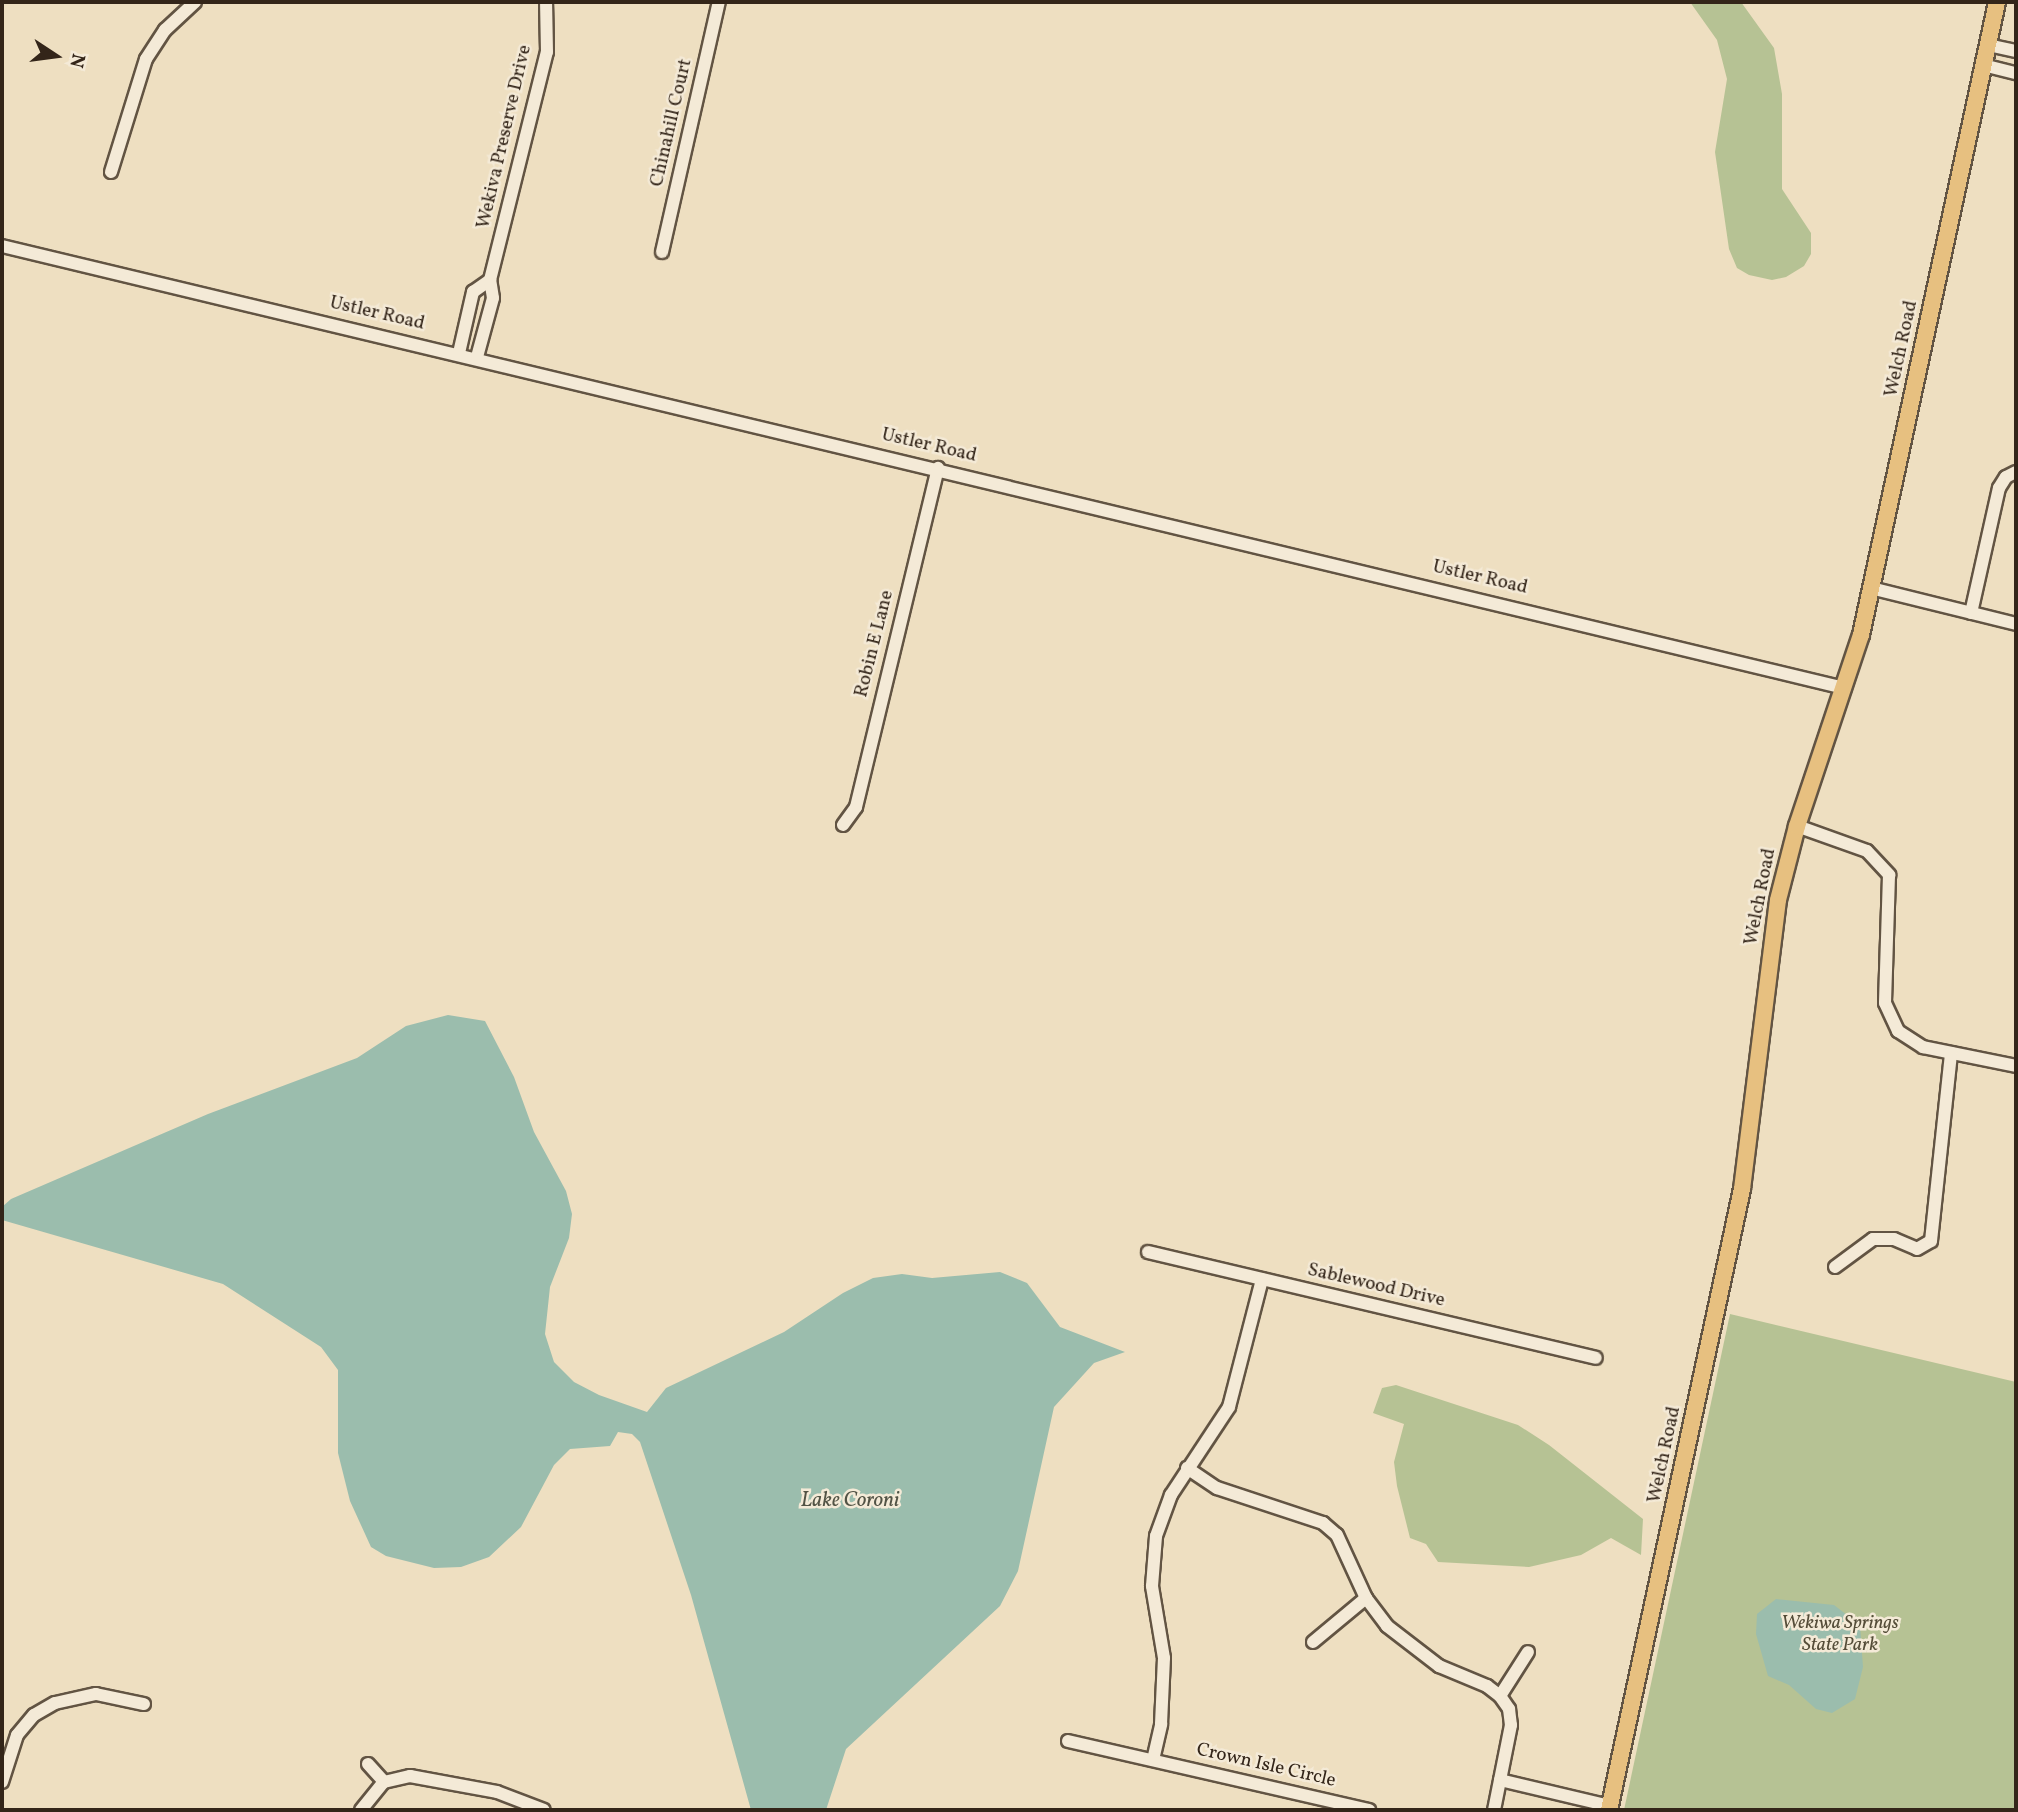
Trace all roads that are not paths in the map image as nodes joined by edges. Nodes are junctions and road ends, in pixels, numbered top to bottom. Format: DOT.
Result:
graph roads {
  1 [pos="195,2"];
  2 [pos="547,2"];
  3 [pos="719,2"];
  4 [pos="1997,2"];
  5 [pos="1987,45"];
  6 [pos="2016,51"];
  7 [pos="1983,65"];
  8 [pos="2016,73"];
  9 [pos="111,172"];
  10 [pos="2,246"];
  11 [pos="662,252"];
  12 [pos="490,280"];
  13 [pos="468,313"];
  14 [pos="488,318"];
  15 [pos="459,353"];
  16 [pos="477,358"];
  17 [pos="937,468"];
  18 [pos="2016,472"];
  19 [pos="1871,588"];
  20 [pos="1971,613"];
  21 [pos="2016,624"];
  22 [pos="1845,688"];
  23 [pos="843,825"];
  24 [pos="1797,826"];
  25 [pos="1951,1053"];
  26 [pos="2016,1066"];
  27 [pos="1148,1252"];
  28 [pos="1835,1267"];
  29 [pos="1262,1279"];
  30 [pos="1595,1358"];
  31 [pos="1187,1468"];
  32 [pos="1366,1598"];
  33 [pos="1312,1642"];
  34 [pos="1528,1652"];
  35 [pos="1500,1696"];
  36 [pos="144,1704"];
  37 [pos="1068,1741"];
  38 [pos="1153,1760"];
  39 [pos="368,1764"];
  40 [pos="1500,1780"];
  41 [pos="2,1782"];
  42 [pos="384,1782"];
  43 [pos="1609,1808"];
  44 [pos="361,1810"];
  45 [pos="544,1810"];
  46 [pos="1369,1810"];
  47 [pos="1494,1810"];
  1 -- 9 [label="street"];
  2 -- 12 [label="street, Wekiva Preserve Drive"];
  3 -- 11 [label="street, Chinahill Court"];
  4 -- 5 [label="main road, Welch Road"];
  5 -- 6 [label="street"];
  5 -- 7 [label="main road, Welch Road"];
  7 -- 8 [label="street"];
  7 -- 19 [label="main road, Welch Road"];
  10 -- 15 [label="street, Ustler Road"];
  12 -- 13 [label="street, Wekiva Preserve Drive"];
  12 -- 14 [label="street, Wekiva Preserve Drive"];
  13 -- 14 [label="street"];
  13 -- 15 [label="street, Wekiva Preserve Drive"];
  14 -- 16 [label="street, Wekiva Preserve Drive"];
  15 -- 16 [label="street, Ustler Road"];
  16 -- 17 [label="street, Ustler Road"];
  17 -- 22 [label="street, Ustler Road"];
  17 -- 23 [label="street, Robin E Lane"];
  18 -- 20 [label="street"];
  19 -- 20 [label="street"];
  19 -- 22 [label="main road, Welch Road"];
  20 -- 21 [label="street"];
  22 -- 24 [label="main road, Welch Road"];
  24 -- 25 [label="street"];
  24 -- 43 [label="main road, Welch Road"];
  25 -- 26 [label="street"];
  25 -- 28 [label="street"];
  27 -- 29 [label="street, Sablewood Drive"];
  29 -- 30 [label="street, Sablewood Drive"];
  29 -- 31 [label="street"];
  31 -- 32 [label="street"];
  31 -- 38 [label="street"];
  32 -- 33 [label="street"];
  32 -- 35 [label="street"];
  34 -- 35 [label="street"];
  35 -- 40 [label="street"];
  36 -- 41 [label="street"];
  37 -- 38 [label="street, Crown Isle Circle"];
  38 -- 46 [label="street, Crown Isle Circle"];
  39 -- 42 [label="street"];
  40 -- 43 [label="street"];
  40 -- 47 [label="street"];
  42 -- 44 [label="street"];
  42 -- 45 [label="street"];
}
